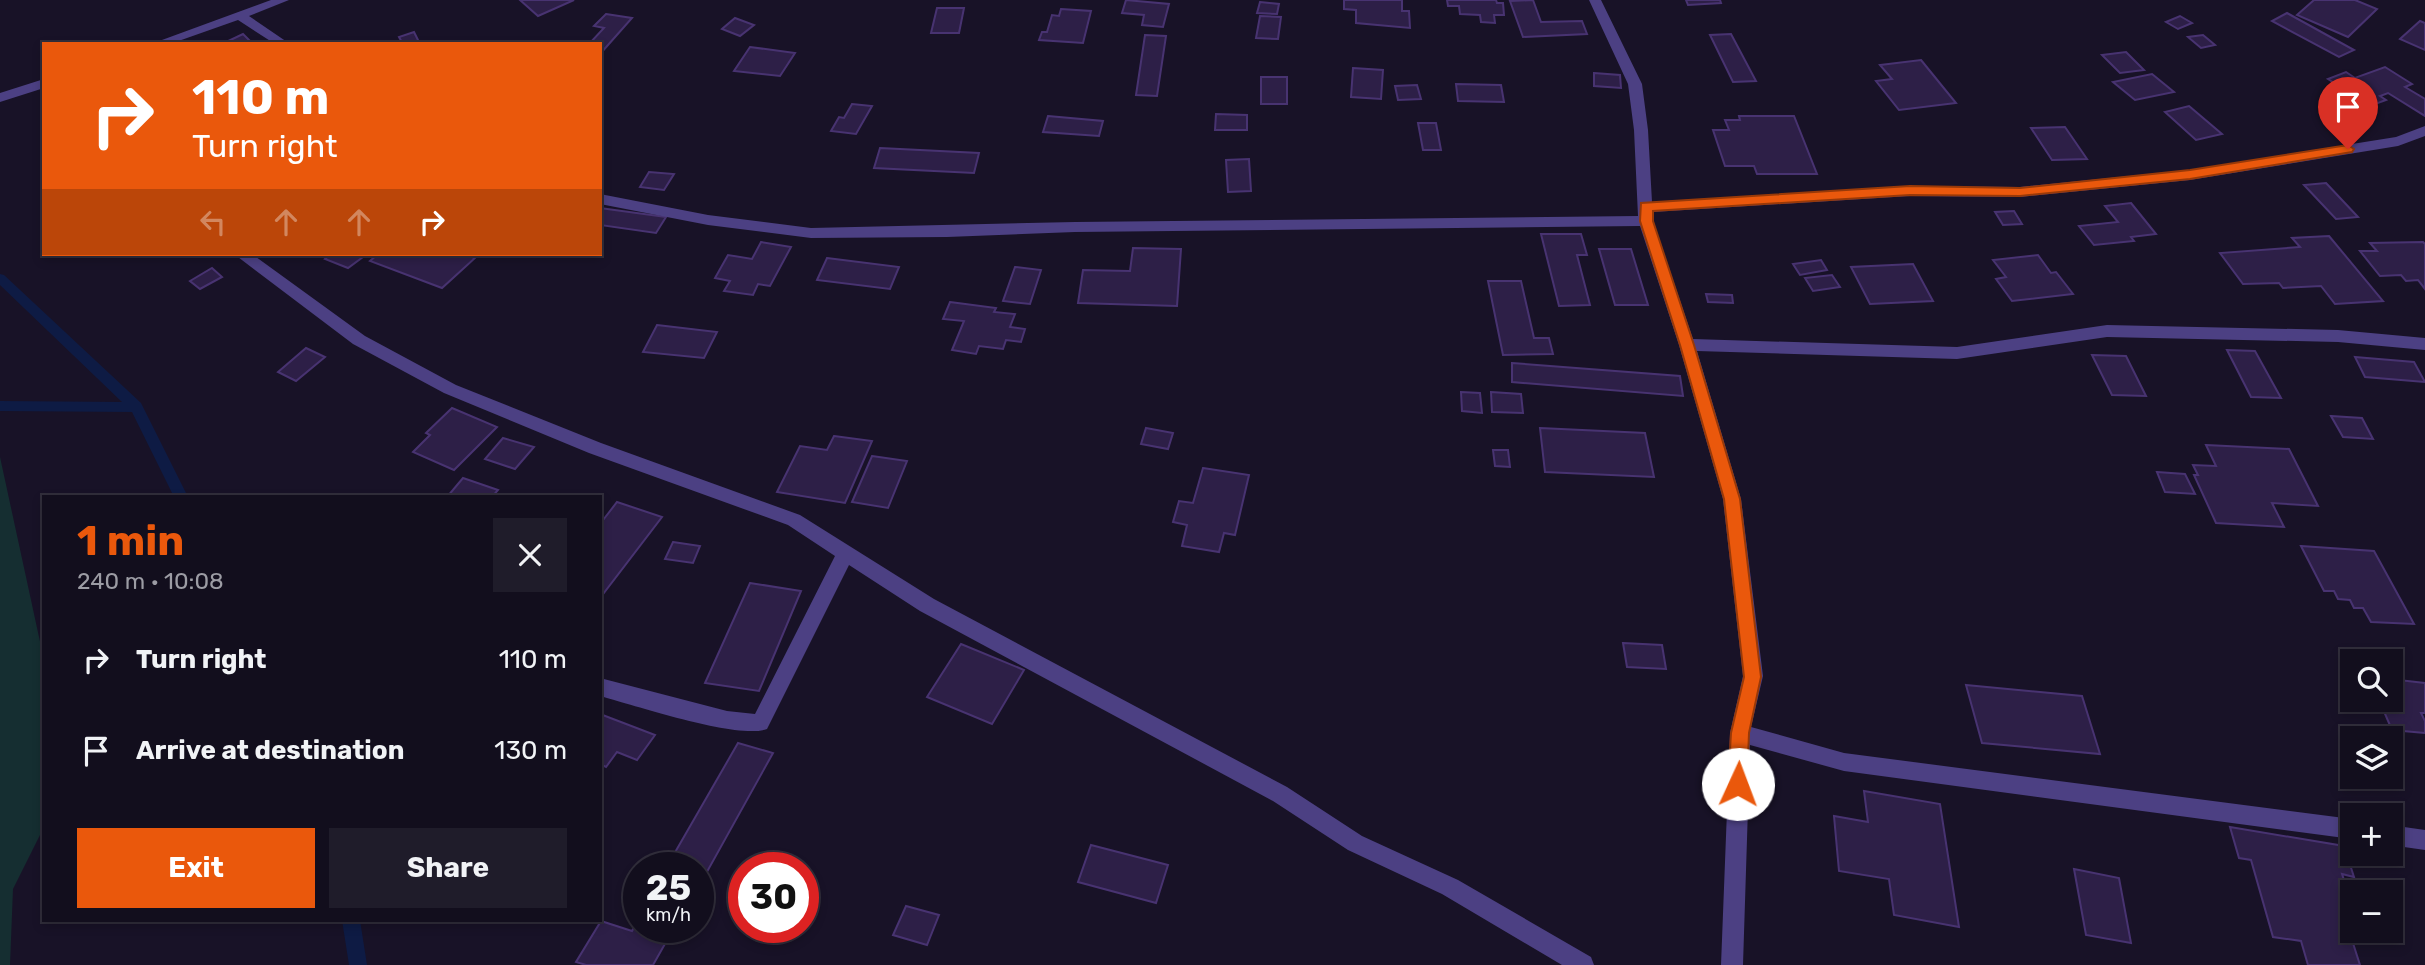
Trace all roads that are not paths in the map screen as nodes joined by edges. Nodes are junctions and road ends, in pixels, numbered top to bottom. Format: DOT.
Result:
graph roads {
  1 [pos="283,0"];
  2 [pos="1595,0"];
  3 [pos="239,15"];
  4 [pos="163,42"];
  5 [pos="281,42"];
  6 [pos="42,84"];
  7 [pos="0,99"];
  8 [pos="2425,131"];
  9 [pos="602,199"];
  10 [pos="1646,214"];
  11 [pos="245,256"];
  12 [pos="2425,344"];
  13 [pos="1687,345"];
  14 [pos="846,553"];
  15 [pos="602,688"];
  16 [pos="1740,733"];
  17 [pos="2340,827"];
  18 [pos="2403,837"];
  19 [pos="2425,840"];
  20 [pos="1583,965"];
  21 [pos="1732,965"];
  1 -- 3 [label="street"];
  2 -- 10 [label="street"];
  3 -- 4 [label="street"];
  3 -- 5 [label="street"];
  6 -- 7 [label="street"];
  8 -- 10 [label="street"];
  9 -- 10 [label="street"];
  10 -- 13 [label="street"];
  11 -- 14 [label="street"];
  12 -- 13 [label="street"];
  13 -- 16 [label="street"];
  14 -- 15 [label="street"];
  14 -- 20 [label="street"];
  16 -- 17 [label="street"];
  16 -- 21 [label="street"];
  18 -- 19 [label="street"];
}
